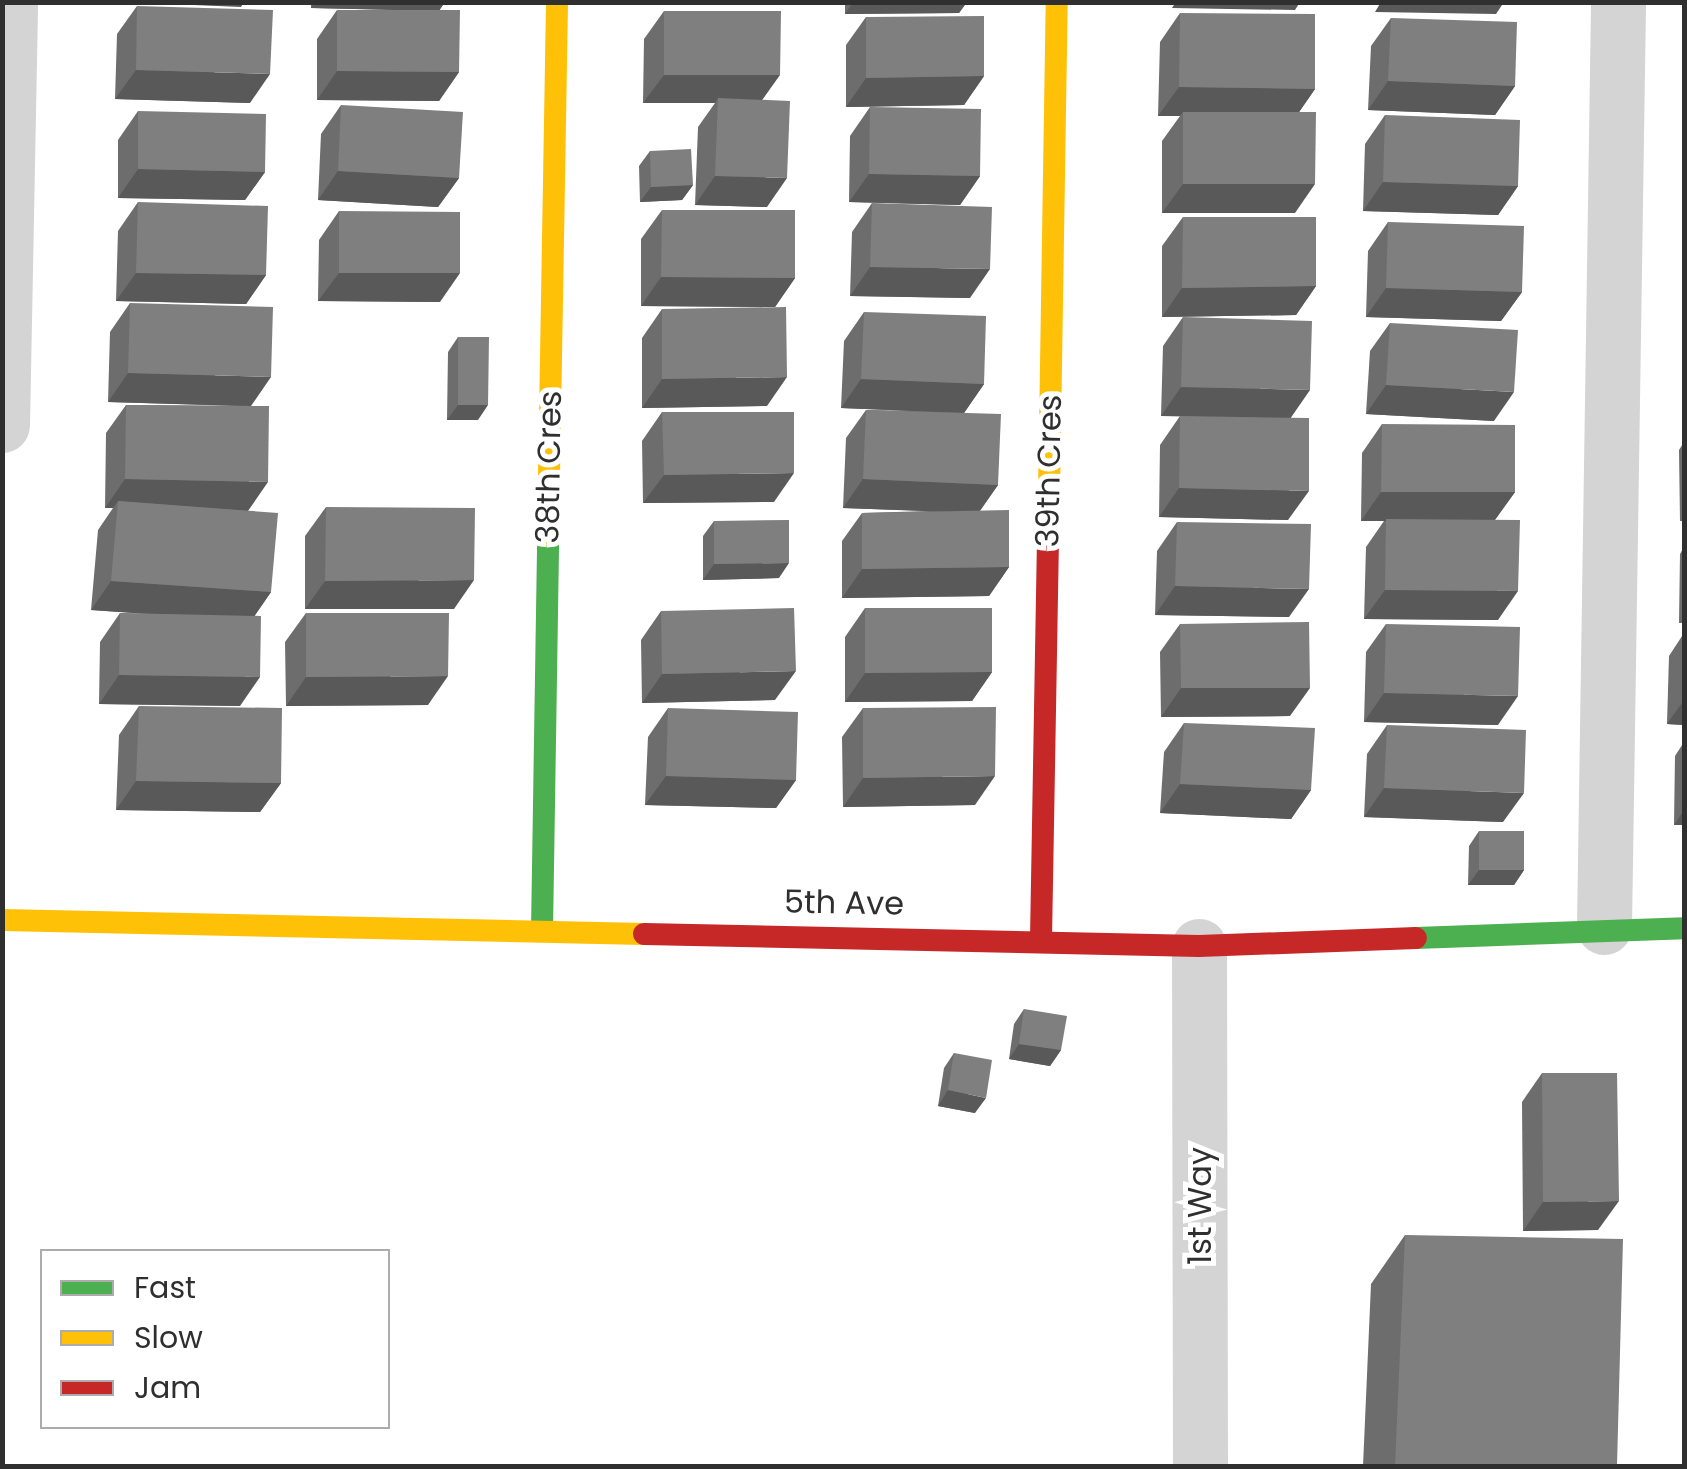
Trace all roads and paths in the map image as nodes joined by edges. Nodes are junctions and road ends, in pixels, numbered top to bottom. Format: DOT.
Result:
graph roads {
  1 [pos="10,2"];
  2 [pos="557,2"];
  3 [pos="1057,2"];
  4 [pos="1618,2"];
  5 [pos="2,424"];
  6 [pos="2,920"];
  7 [pos="1604,927"];
  8 [pos="1684,928"];
  9 [pos="542,931"];
  10 [pos="1041,939"];
  11 [pos="1199,946"];
  12 [pos="1200,1466"];
  1 -- 5 [label="street"];
  2 -- 9 [label="street, 38th Cres"];
  3 -- 10 [label="street, 39th Cres"];
  4 -- 7 [label="street"];
  6 -- 9 [label="street, 5th Ave"];
  7 -- 8 [label="street, 5th Ave"];
  7 -- 11 [label="street, 5th Ave"];
  9 -- 10 [label="street, 5th Ave"];
  10 -- 11 [label="street, 5th Ave"];
  11 -- 12 [label="street, 1st Way"];
}
